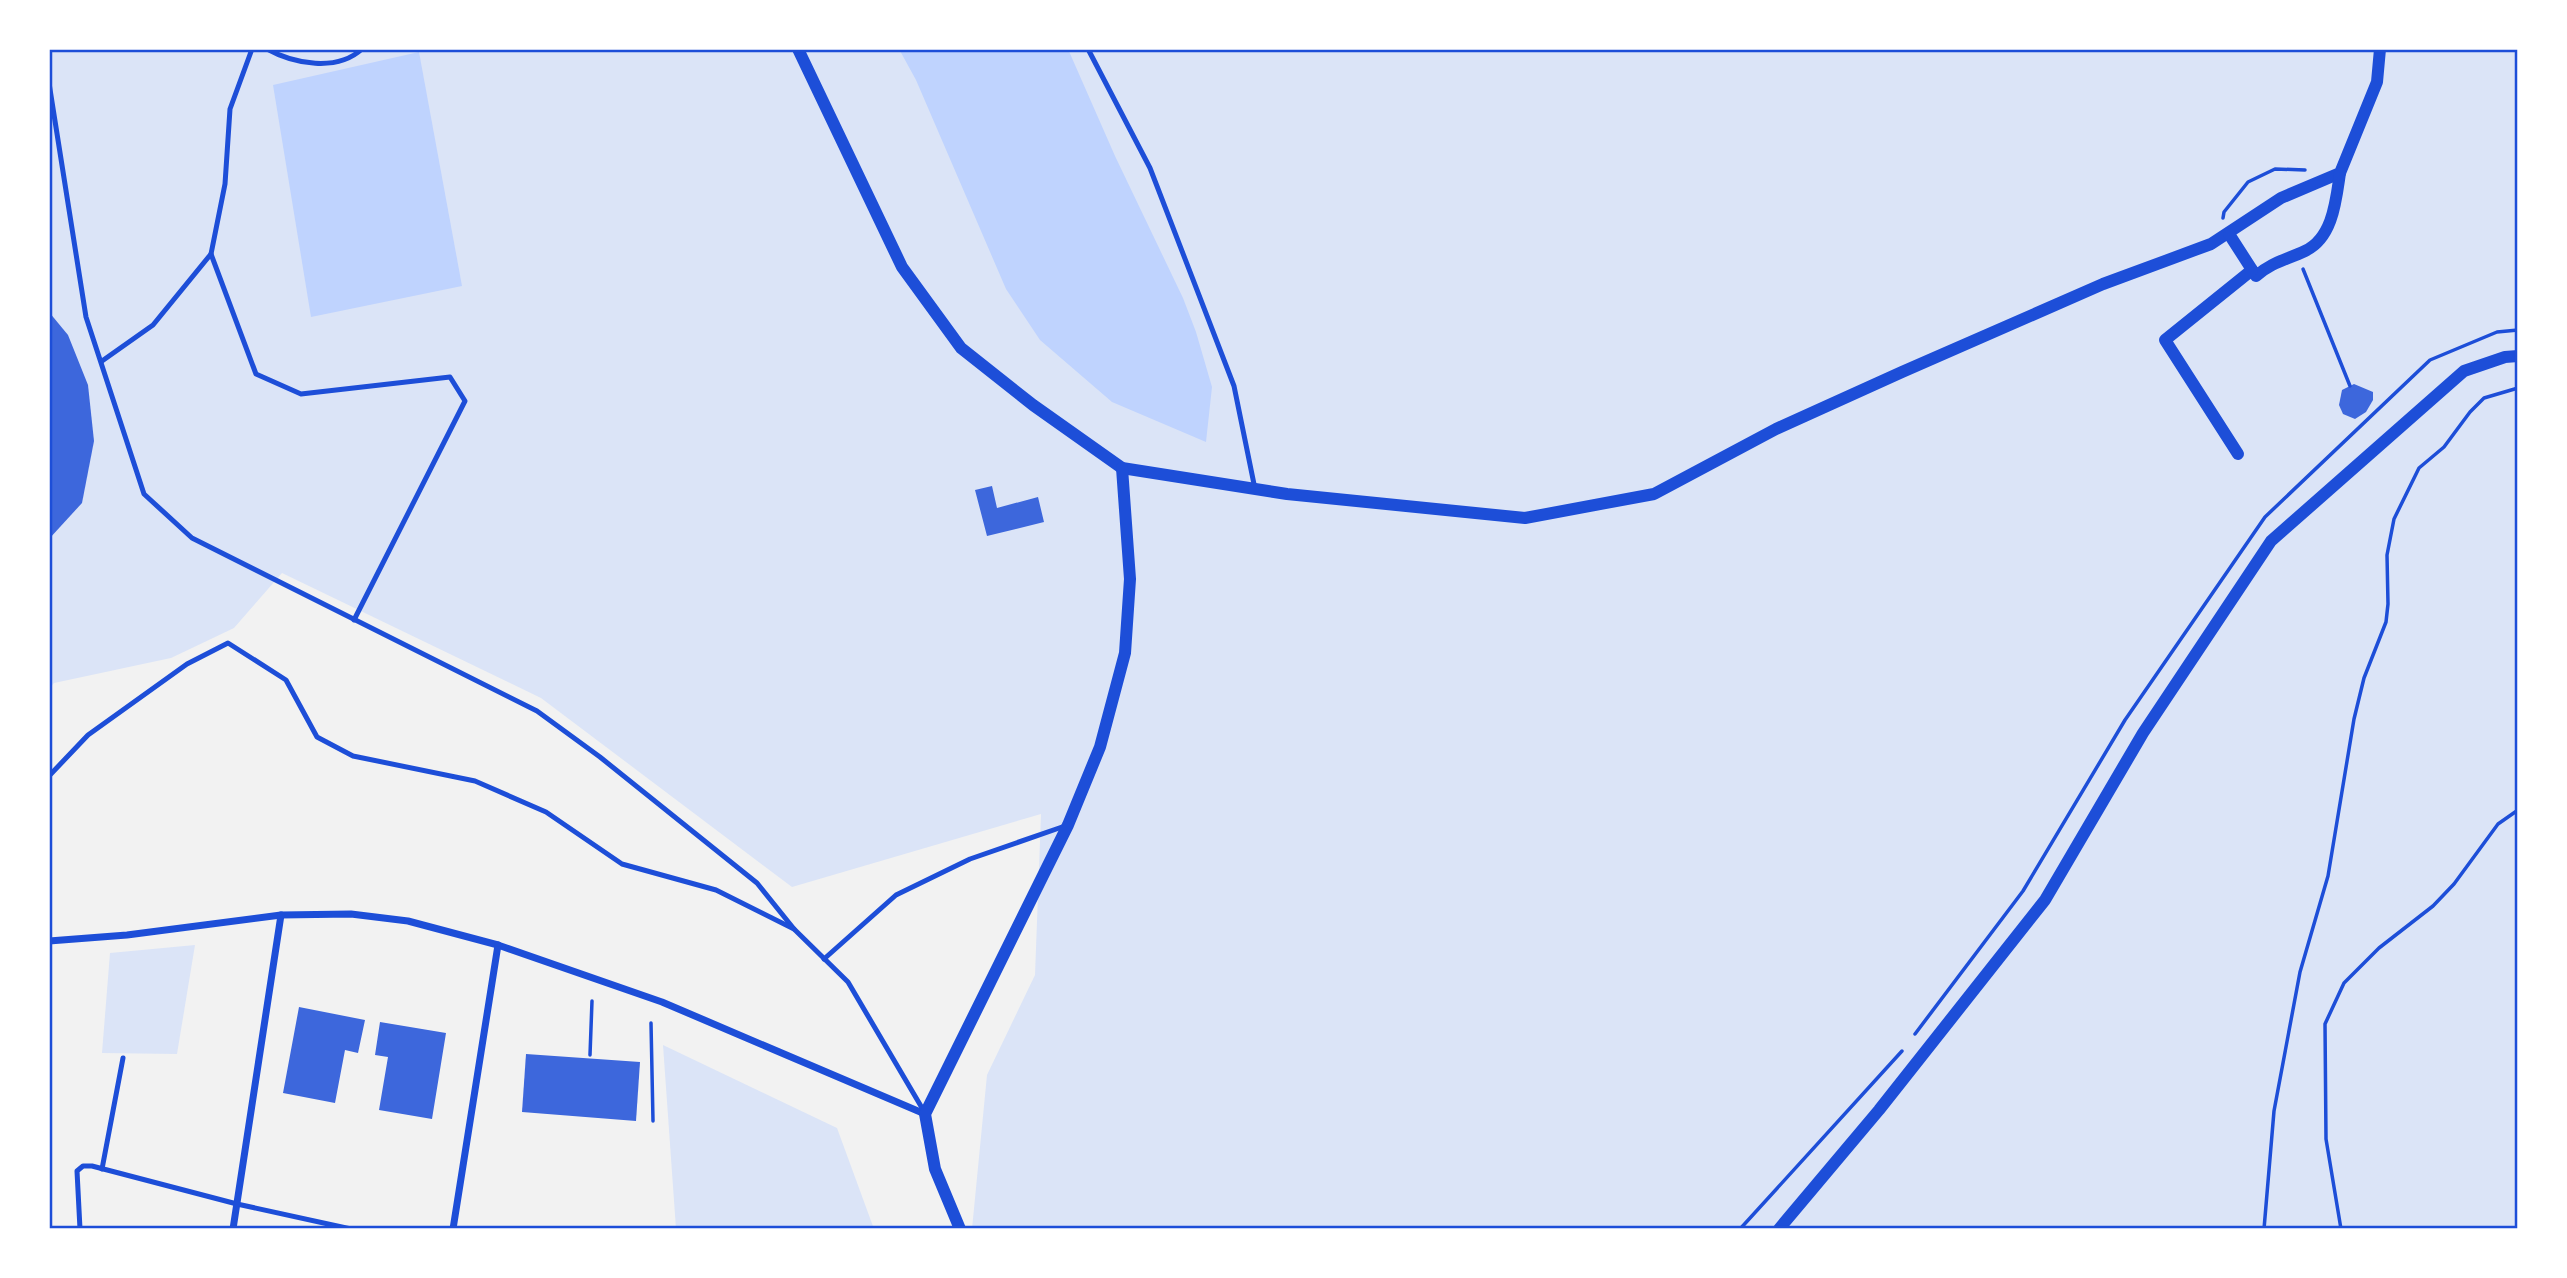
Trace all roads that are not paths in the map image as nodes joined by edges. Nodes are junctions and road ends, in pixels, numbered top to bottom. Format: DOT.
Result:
graph roads {
  1 [pos="252,49"];
  2 [pos="267,49"];
  3 [pos="362,49"];
  4 [pos="798,49"];
  5 [pos="1088,49"];
  6 [pos="2380,49"];
  7 [pos="49,83"];
  8 [pos="2340,173"];
  9 [pos="2229,234"];
  10 [pos="211,254"];
  11 [pos="2252,270"];
  12 [pos="2518,356"];
  13 [pos="102,360"];
  14 [pos="2238,454"];
  15 [pos="1122,468"];
  16 [pos="1255,489"];
  17 [pos="354,620"];
  18 [pos="49,776"];
  19 [pos="1068,825"];
  20 [pos="281,915"];
  21 [pos="794,929"];
  22 [pos="49,941"];
  23 [pos="498,945"];
  24 [pos="824,959"];
  25 [pos="123,1058"];
  26 [pos="925,1114"];
  27 [pos="102,1169"];
  28 [pos="237,1204"];
  29 [pos="80,1229"];
  30 [pos="233,1229"];
  31 [pos="351,1229"];
  32 [pos="453,1229"];
  33 [pos="960,1229"];
  34 [pos="1779,1229"];
  1 -- 10 [label="lane"];
  2 -- 3 [label="lane"];
  4 -- 15 [label="street"];
  5 -- 16 [label="lane"];
  6 -- 8 [label="street"];
  7 -- 13 [label="lane"];
  8 -- 9 [label="street"];
  8 -- 11 [label="street"];
  9 -- 11 [label="street"];
  9 -- 16 [label="street"];
  10 -- 13 [label="lane"];
  10 -- 17 [label="lane"];
  11 -- 14 [label="street"];
  12 -- 34 [label="street"];
  13 -- 17 [label="lane"];
  15 -- 16 [label="street"];
  15 -- 19 [label="street"];
  17 -- 21 [label="lane"];
  18 -- 21 [label="lane"];
  19 -- 24 [label="lane"];
  19 -- 26 [label="street"];
  20 -- 22 [label="street"];
  20 -- 23 [label="street"];
  20 -- 28 [label="street"];
  21 -- 24 [label="lane"];
  23 -- 26 [label="street"];
  23 -- 32 [label="street"];
  24 -- 26 [label="lane"];
  25 -- 27 [label="lane"];
  26 -- 33 [label="street"];
  27 -- 28 [label="lane"];
  27 -- 29 [label="lane"];
  28 -- 30 [label="street"];
  28 -- 31 [label="lane"];
}
